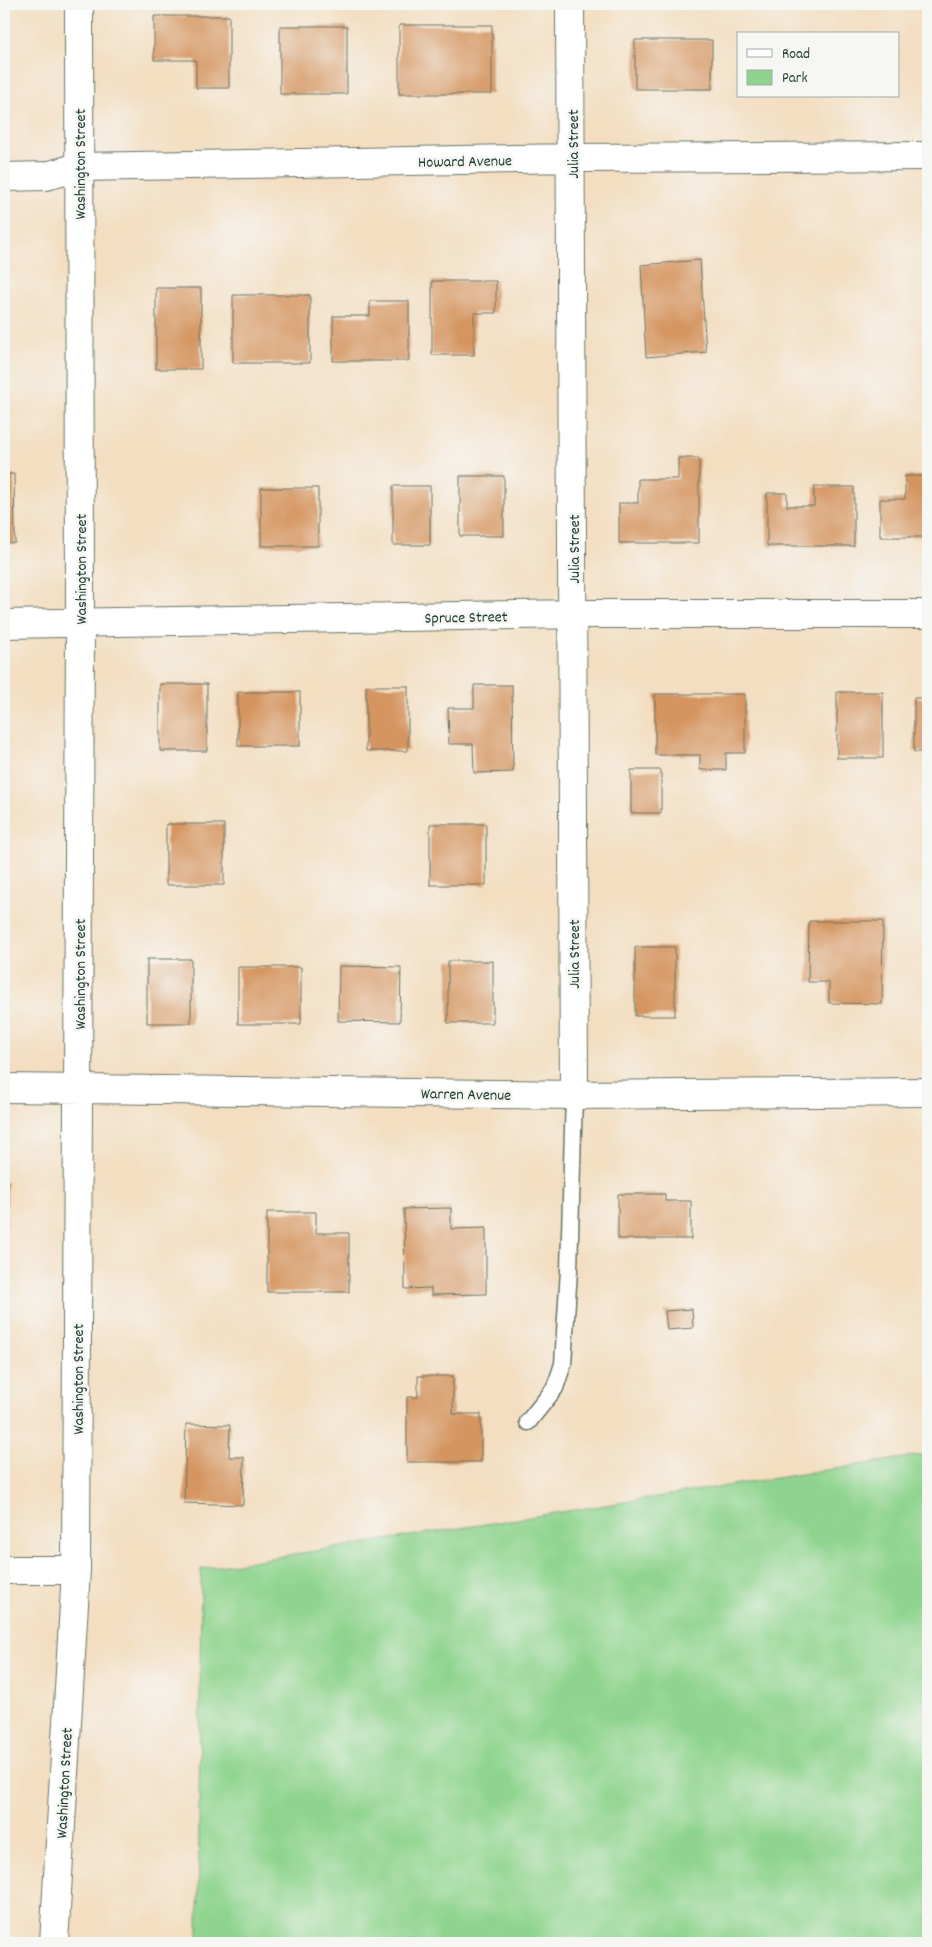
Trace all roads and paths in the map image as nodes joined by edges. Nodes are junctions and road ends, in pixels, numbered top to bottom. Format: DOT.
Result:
graph roads {
  1 [pos="79,4"];
  2 [pos="570,4"];
  3 [pos="928,156"];
  4 [pos="572,158"];
  5 [pos="79,167"];
  6 [pos="4,177"];
  7 [pos="573,614"];
  8 [pos="928,614"];
  9 [pos="4,624"];
  10 [pos="80,624"];
  11 [pos="4,1088"];
  12 [pos="78,1088"];
  13 [pos="928,1092"];
  14 [pos="574,1095"];
  15 [pos="528,1422"];
  16 [pos="4,1570"];
  17 [pos="76,1570"];
  18 [pos="54,1943"];
  1 -- 5 [label="street, Washington Street"];
  2 -- 4 [label="street, Julia Street"];
  3 -- 4 [label="street, Howard Avenue"];
  4 -- 5 [label="street, Howard Avenue"];
  4 -- 7 [label="street, Julia Street"];
  5 -- 6 [label="street, Howard Avenue"];
  5 -- 10 [label="street, Washington Street"];
  7 -- 8 [label="street, Spruce Street"];
  7 -- 10 [label="street, Spruce Street"];
  7 -- 14 [label="street, Julia Street"];
  9 -- 10 [label="street, Spruce Street"];
  10 -- 12 [label="street, Washington Street"];
  11 -- 12 [label="street, Warren Avenue"];
  12 -- 14 [label="street, Warren Avenue"];
  12 -- 17 [label="street, Washington Street"];
  13 -- 14 [label="street, Warren Avenue"];
  14 -- 15 [label="lane"];
  16 -- 17 [label="street"];
  17 -- 18 [label="street, Washington Street"];
}
